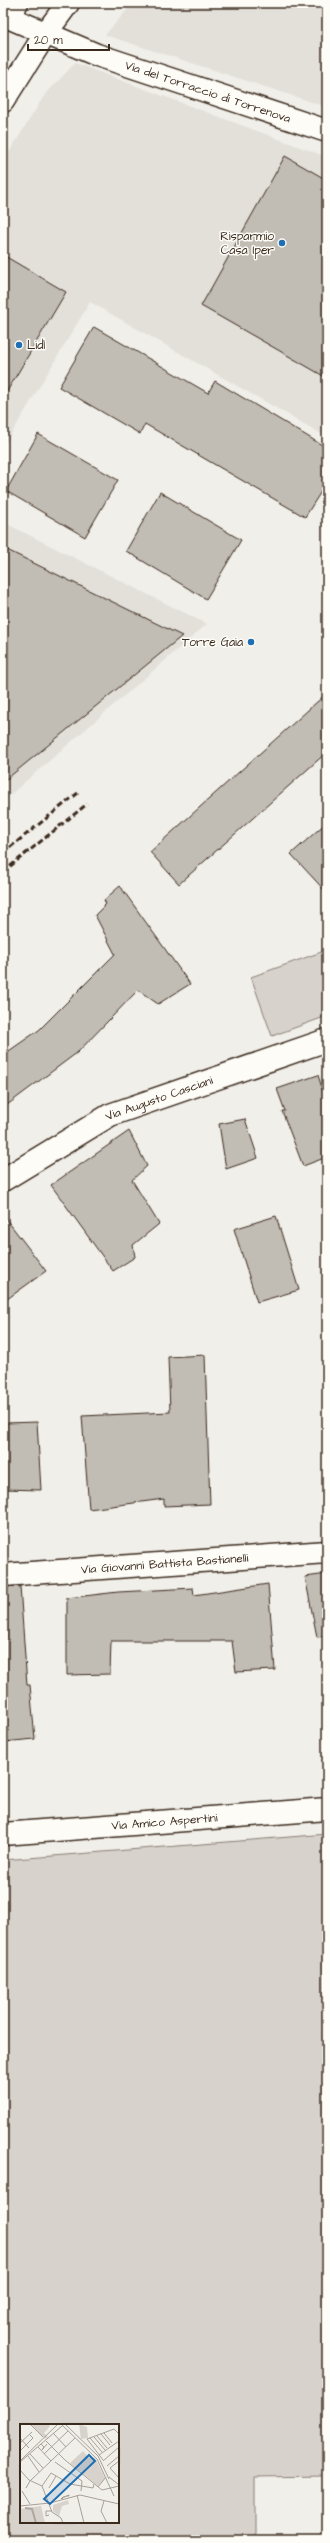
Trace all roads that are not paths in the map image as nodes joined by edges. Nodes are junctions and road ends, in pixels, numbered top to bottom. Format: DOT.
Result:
graph roads {
  1 [pos="68,3"];
  2 [pos="7,14"];
  3 [pos="46,32"];
  4 [pos="3,101"];
  5 [pos="327,131"];
  6 [pos="327,1040"];
  7 [pos="3,1180"];
  8 [pos="327,1552"];
  9 [pos="3,1575"];
  10 [pos="327,1809"];
  11 [pos="3,1834"];
  1 -- 3 [label="street"];
  2 -- 3 [label="street, Via del Torraccio di Torrenova"];
  3 -- 4 [label="street"];
  3 -- 5 [label="street, Via del Torraccio di Torrenova"];
  6 -- 7 [label="street, Via Augusto Casciani"];
  8 -- 9 [label="street, Via Giovanni Battista Bastianelli"];
  10 -- 11 [label="street, Via Amico Aspertini"];
}
